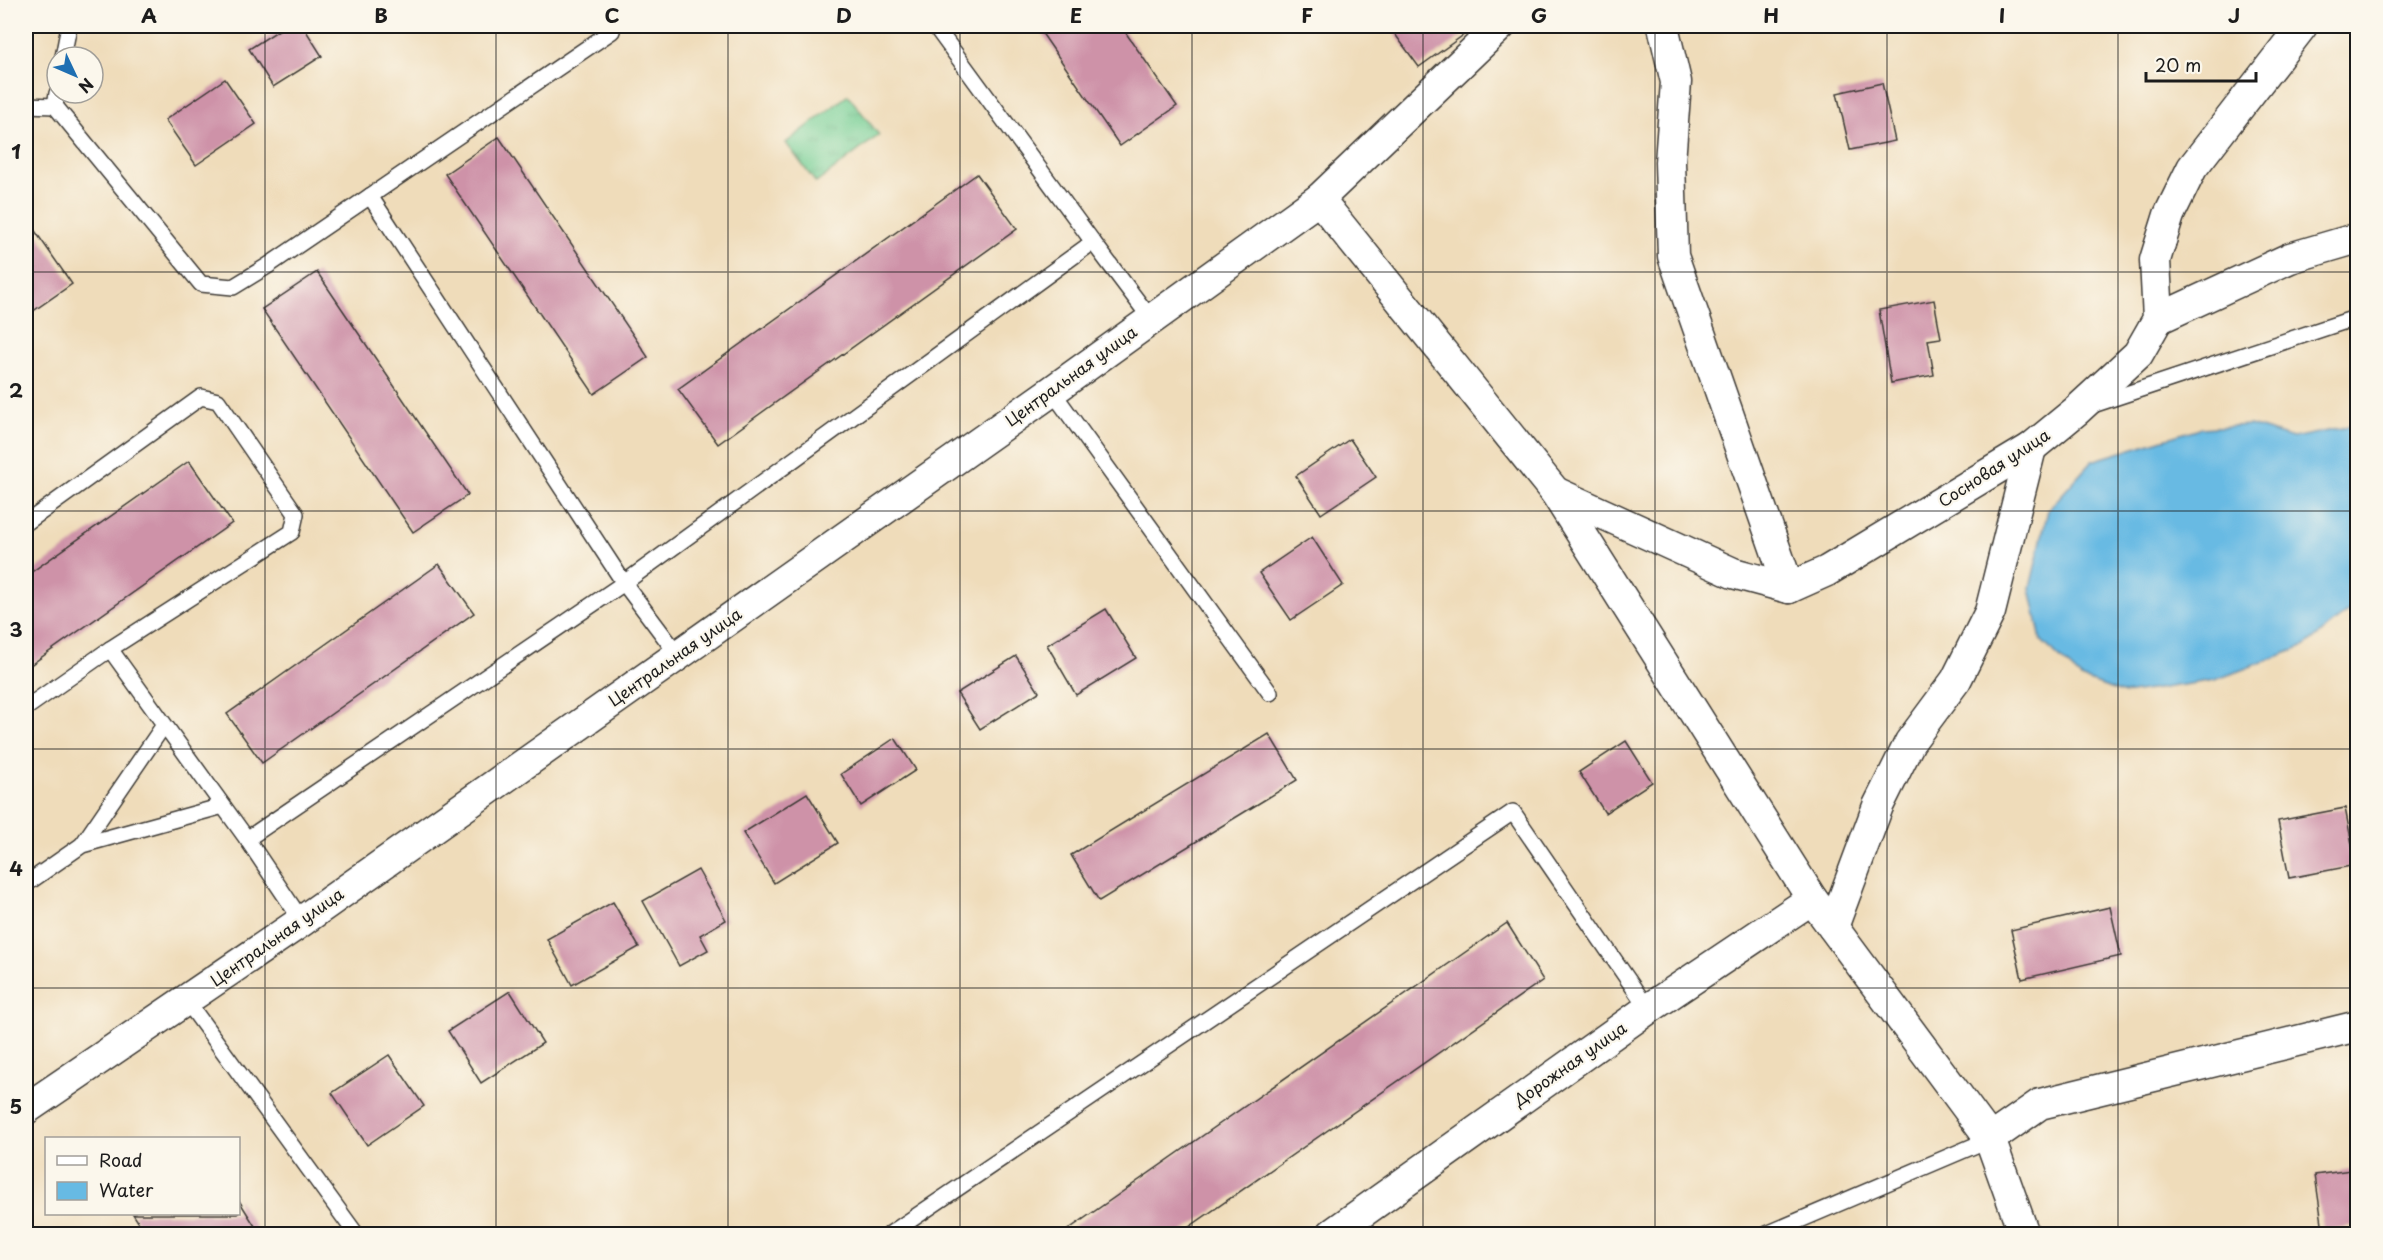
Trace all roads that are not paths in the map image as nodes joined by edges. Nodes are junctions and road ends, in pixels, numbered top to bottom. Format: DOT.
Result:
graph roads {
  1 [pos="69,26"];
  2 [pos="935,26"];
  3 [pos="1500,26"];
  4 [pos="1663,26"];
  5 [pos="2302,26"];
  6 [pos="612,31"];
  7 [pos="65,45"];
  8 [pos="45,102"];
  9 [pos="26,105"];
  10 [pos="60,105"];
  11 [pos="370,196"];
  12 [pos="1319,199"];
  13 [pos="2358,238"];
  14 [pos="1093,242"];
  15 [pos="2358,317"];
  16 [pos="1151,319"];
  17 [pos="2158,319"];
  18 [pos="1052,391"];
  19 [pos="2076,411"];
  20 [pos="2031,447"];
  21 [pos="1555,492"];
  22 [pos="26,523"];
  23 [pos="624,583"];
  24 [pos="1788,588"];
  25 [pos="110,649"];
  26 [pos="678,655"];
  27 [pos="1270,693"];
  28 [pos="26,708"];
  29 [pos="164,725"];
  30 [pos="223,806"];
  31 [pos="247,839"];
  32 [pos="82,845"];
  33 [pos="26,884"];
  34 [pos="1812,899"];
  35 [pos="302,921"];
  36 [pos="1833,927"];
  37 [pos="186,1000"];
  38 [pos="1648,1009"];
  39 [pos="2358,1026"];
  40 [pos="26,1109"];
  41 [pos="1990,1139"];
  42 [pos="356,1234"];
  43 [pos="890,1234"];
  44 [pos="1332,1234"];
  45 [pos="1767,1234"];
  46 [pos="2024,1234"];
  1 -- 7 [label="lane"];
  2 -- 14 [label="lane"];
  3 -- 12 [label="street, Центральная улица"];
  4 -- 24 [label="street"];
  5 -- 17 [label="street"];
  6 -- 11 [label="lane"];
  8 -- 9 [label="lane"];
  10 -- 11 [label="lane"];
  11 -- 23 [label="lane"];
  12 -- 16 [label="street, Центральная улица"];
  12 -- 21 [label="street"];
  13 -- 17 [label="street"];
  14 -- 16 [label="lane"];
  14 -- 23 [label="lane"];
  15 -- 19 [label="lane"];
  16 -- 18 [label="street, Центральная улица"];
  17 -- 19 [label="street, Сосновая улица"];
  18 -- 26 [label="street, Центральная улица"];
  18 -- 27 [label="lane"];
  19 -- 20 [label="street, Сосновая улица"];
  20 -- 24 [label="street, Сосновая улица"];
  20 -- 36 [label="street"];
  21 -- 24 [label="street"];
  21 -- 34 [label="street"];
  22 -- 25 [label="lane"];
  23 -- 26 [label="lane"];
  23 -- 31 [label="lane"];
  25 -- 28 [label="lane"];
  25 -- 29 [label="lane"];
  26 -- 35 [label="street, Центральная улица"];
  29 -- 30 [label="lane"];
  29 -- 32 [label="lane"];
  30 -- 31 [label="lane"];
  30 -- 32 [label="lane"];
  31 -- 35 [label="lane"];
  32 -- 33 [label="lane"];
  34 -- 36 [label="street"];
  34 -- 38 [label="street, Дорожная улица"];
  35 -- 37 [label="street, Центральная улица"];
  36 -- 41 [label="street"];
  37 -- 40 [label="street, Центральная улица"];
  37 -- 42 [label="lane"];
  38 -- 43 [label="lane"];
  38 -- 44 [label="street, Дорожная улица"];
  39 -- 41 [label="street"];
  41 -- 45 [label="lane"];
  41 -- 46 [label="street"];
}
